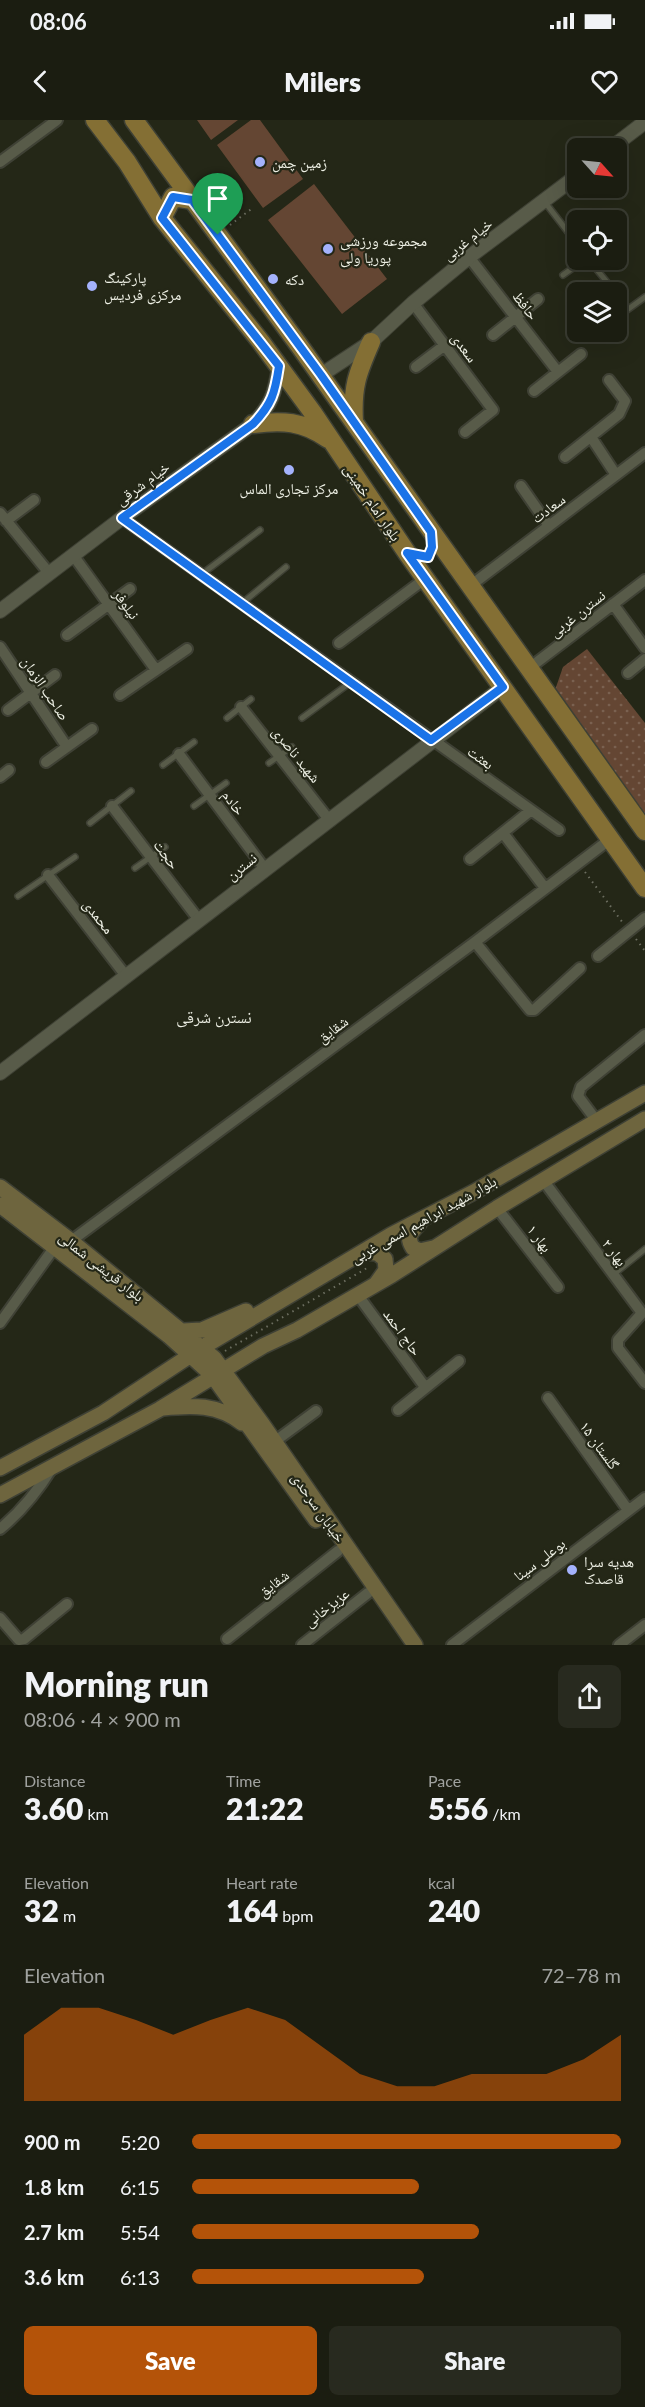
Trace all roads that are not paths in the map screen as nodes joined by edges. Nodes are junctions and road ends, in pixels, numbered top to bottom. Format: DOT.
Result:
graph roads {
  1 [pos="57,120"];
  2 [pos="95,120"];
  3 [pos="134,120"];
  4 [pos="645,122"];
  5 [pos="624,138"];
  6 [pos="0,162"];
  7 [pos="567,183"];
  8 [pos="192,200"];
  9 [pos="543,201"];
  10 [pos="162,218"];
  11 [pos="567,231"];
  12 [pos="470,257"];
  13 [pos="570,270"];
  14 [pos="597,270"];
  15 [pos="563,275"];
  16 [pos="606,282"];
  17 [pos="645,297"];
  18 [pos="538,299"];
  19 [pos="414,303"];
  20 [pos="628,309"];
  21 [pos="515,317"];
  22 [pos="493,335"];
  23 [pos="371,342"];
  24 [pos="445,345"];
  25 [pos="581,354"];
  26 [pos="279,366"];
  27 [pos="416,367"];
  28 [pos="558,372"];
  29 [pos="321,375"];
  30 [pos="609,380"];
  31 [pos="534,391"];
  32 [pos="354,422"];
  33 [pos="253,424"];
  34 [pos="465,432"];
  35 [pos="591,437"];
  36 [pos="332,442"];
  37 [pos="645,453"];
  38 [pos="565,458"];
  39 [pos="616,476"];
  40 [pos="521,486"];
  41 [pos="34,500"];
  42 [pos="3,517"];
  43 [pos="122,518"];
  44 [pos="549,526"];
  45 [pos="260,530"];
  46 [pos="431,532"];
  47 [pos="407,553"];
  48 [pos="73,555"];
  49 [pos="285,567"];
  50 [pos="49,573"];
  51 [pos="201,575"];
  52 [pos="426,578"];
  53 [pos="645,580"];
  54 [pos="470,586"];
  55 [pos="130,589"];
  56 [pos="241,604"];
  57 [pos="613,604"];
  58 [pos="109,605"];
  59 [pos="0,611"];
  60 [pos="68,635"];
  61 [pos="339,643"];
  62 [pos="0,647"];
  63 [pos="645,648"];
  64 [pos="187,649"];
  65 [pos="645,659"];
  66 [pos="528,669"];
  67 [pos="156,670"];
  68 [pos="628,673"];
  69 [pos="55,675"];
  70 [pos="352,681"];
  71 [pos="503,687"];
  72 [pos="31,693"];
  73 [pos="120,695"];
  74 [pos="251,699"];
  75 [pos="241,707"];
  76 [pos="8,710"];
  77 [pos="227,718"];
  78 [pos="302,718"];
  79 [pos="92,729"];
  80 [pos="431,740"];
  81 [pos="194,742"];
  82 [pos="67,747"];
  83 [pos="292,747"];
  84 [pos="179,754"];
  85 [pos="279,756"];
  86 [pos="46,762"];
  87 [pos="269,763"];
  88 [pos="163,765"];
  89 [pos="226,783"];
  90 [pos="131,791"];
  91 [pos="209,795"];
  92 [pos="112,806"];
  93 [pos="194,806"];
  94 [pos="530,811"];
  95 [pos="330,821"];
  96 [pos="90,823"];
  97 [pos="559,830"];
  98 [pos="645,831"];
  99 [pos="503,833"];
  100 [pos="609,840"];
  101 [pos="165,847"];
  102 [pos="75,856"];
  103 [pos="150,857"];
  104 [pos="470,859"];
  105 [pos="135,868"];
  106 [pos="265,869"];
  107 [pos="48,875"];
  108 [pos="545,888"];
  109 [pos="645,888"];
  110 [pos="18,896"];
  111 [pos="645,918"];
  112 [pos="199,920"];
  113 [pos="475,942"];
  114 [pos="598,956"];
  115 [pos="580,968"];
  116 [pos="126,976"];
  117 [pos="645,1035"];
  118 [pos="0,1073"];
  119 [pos="645,1093"];
  120 [pos="645,1119"];
  121 [pos="596,1120"];
  122 [pos="543,1180"];
  123 [pos="0,1187"];
  124 [pos="0,1205"];
  125 [pos="497,1208"];
  126 [pos="423,1219"];
  127 [pos="71,1241"];
  128 [pos="438,1246"];
  129 [pos="54,1248"];
  130 [pos="645,1249"];
  131 [pos="363,1252"];
  132 [pos="613,1274"];
  133 [pos="376,1284"];
  134 [pos="558,1287"];
  135 [pos="357,1294"];
  136 [pos="277,1302"];
  137 [pos="643,1311"];
  138 [pos="0,1323"];
  139 [pos="183,1331"];
  140 [pos="209,1361"];
  141 [pos="459,1361"];
  142 [pos="645,1383"];
  143 [pos="425,1387"];
  144 [pos="548,1398"];
  145 [pos="160,1409"];
  146 [pos="398,1410"];
  147 [pos="316,1411"];
  148 [pos="251,1430"];
  149 [pos="53,1440"];
  150 [pos="274,1442"];
  151 [pos="70,1457"];
  152 [pos="0,1468"];
  153 [pos="52,1468"];
  154 [pos="0,1495"];
  155 [pos="645,1498"];
  156 [pos="628,1510"];
  157 [pos="0,1529"];
  158 [pos="339,1551"];
  159 [pos="368,1593"];
  160 [pos="67,1604"];
  161 [pos="0,1618"];
  162 [pos="645,1625"];
  163 [pos="227,1639"];
  164 [pos="302,1645"];
  165 [pos="405,1645"];
  166 [pos="415,1645"];
  167 [pos="452,1645"];
  168 [pos="619,1645"];
  1 -- 6 [label="street"];
  2 -- 10 [label="main road, بلوار امام خمینی"];
  3 -- 8 [label="main road, بلوار امام خمینی"];
  4 -- 5 [label="street"];
  7 -- 9 [label="street, خیام غربی"];
  8 -- 10 [label="main road"];
  8 -- 29 [label="main road, بلوار امام خمینی"];
  9 -- 11 [label="lane"];
  9 -- 12 [label="street, خیام غربی"];
  10 -- 26 [label="main road, بلوار امام خمینی"];
  12 -- 19 [label="street, خیام غربی"];
  12 -- 21 [label="street, حافظ"];
  13 -- 15 [label="lane"];
  14 -- 16 [label="lane"];
  17 -- 20 [label="lane"];
  18 -- 21 [label="street"];
  19 -- 23 [label="street, خیام غربی"];
  19 -- 24 [label="street, سعدی"];
  21 -- 22 [label="street"];
  21 -- 28 [label="street, حافظ"];
  23 -- 29 [label="street, خیام غربی"];
  23 -- 32 [label="main road"];
  24 -- 27 [label="street"];
  24 -- 34 [label="street, سعدی"];
  25 -- 28 [label="street"];
  26 -- 33 [label="street, خیام شرقی"];
  26 -- 36 [label="main road, بلوار امام خمینی"];
  28 -- 31 [label="street"];
  29 -- 32 [label="main road, بلوار امام خمینی"];
  30 -- 35 [label="street"];
  32 -- 46 [label="main road, بلوار امام خمینی"];
  33 -- 36 [label="main road"];
  33 -- 43 [label="street, خیام شرقی"];
  35 -- 38 [label="street"];
  35 -- 39 [label="street"];
  36 -- 47 [label="main road, بلوار امام خمینی"];
  37 -- 39 [label="street, سعادت"];
  39 -- 44 [label="street, سعادت"];
  40 -- 44 [label="street"];
  41 -- 42 [label="street"];
  42 -- 50 [label="street"];
  43 -- 48 [label="street, خیام شرقی"];
  43 -- 51 [label="street, بعثت"];
  44 -- 54 [label="street, سعادت"];
  45 -- 51 [label="lane"];
  46 -- 47 [label="main road"];
  46 -- 54 [label="main road, بلوار امام خمینی"];
  47 -- 52 [label="main road, بلوار امام خمینی"];
  48 -- 50 [label="street, خیام شرقی"];
  48 -- 58 [label="street, نیلوفر"];
  49 -- 56 [label="lane"];
  50 -- 59 [label="street, خیام شرقی"];
  51 -- 56 [label="street, بعثت"];
  52 -- 61 [label="street"];
  52 -- 71 [label="main road, بلوار امام خمینی"];
  53 -- 57 [label="street, نسترن غربی"];
  54 -- 66 [label="main road, بلوار امام خمینی"];
  55 -- 58 [label="street"];
  56 -- 70 [label="street, بعثت"];
  57 -- 63 [label="street"];
  57 -- 66 [label="street, نسترن غربی"];
  58 -- 60 [label="street"];
  58 -- 67 [label="street, نیلوفر"];
  62 -- 72 [label="street, صاحب الزمان"];
  64 -- 67 [label="street"];
  65 -- 68 [label="street"];
  66 -- 98 [label="main road, بلوار امام خمینی"];
  67 -- 73 [label="street"];
  69 -- 72 [label="street"];
  70 -- 78 [label="lane"];
  70 -- 80 [label="street, بعثت"];
  71 -- 80 [label="street, نسترن"];
  71 -- 100 [label="main road, بلوار امام خمینی"];
  72 -- 76 [label="street"];
  72 -- 82 [label="street, صاحب الزمان"];
  74 -- 75 [label="lane"];
  75 -- 77 [label="lane"];
  75 -- 85 [label="street, شهید ناصری"];
  79 -- 82 [label="street"];
  80 -- 94 [label="street, بعثت"];
  80 -- 95 [label="street, نسترن"];
  81 -- 84 [label="lane"];
  82 -- 86 [label="street"];
  83 -- 85 [label="lane"];
  84 -- 88 [label="lane"];
  84 -- 91 [label="street, خادم"];
  85 -- 87 [label="lane"];
  85 -- 95 [label="street, شهید ناصری"];
  89 -- 91 [label="lane"];
  90 -- 92 [label="lane"];
  91 -- 93 [label="lane"];
  91 -- 106 [label="street, خادم"];
  92 -- 96 [label="lane"];
  92 -- 103 [label="street, حجت"];
  94 -- 97 [label="street, بعثت"];
  94 -- 99 [label="street"];
  95 -- 106 [label="street, نسترن"];
  99 -- 104 [label="street"];
  99 -- 108 [label="street"];
  100 -- 108 [label="street, شقایق"];
  100 -- 109 [label="main road, بلوار امام خمینی"];
  101 -- 103 [label="lane"];
  102 -- 107 [label="lane"];
  103 -- 105 [label="lane"];
  103 -- 112 [label="street, حجت"];
  106 -- 112 [label="street, نسترن"];
  107 -- 110 [label="lane"];
  107 -- 116 [label="street, محمدی"];
  108 -- 113 [label="street, شقایق"];
  111 -- 114 [label="street"];
  112 -- 116 [label="street, نسترن"];
  113 -- 115 [label="street"];
  113 -- 127 [label="street, شقایق"];
  116 -- 118 [label="street, نسترن"];
  117 -- 121 [label="street"];
  119 -- 121 [label="main road, بلوار شهید ابراهیم اسمی غربی"];
  120 -- 122 [label="main road, بلوار شهید ابراهیم اسمی غربی"];
  121 -- 126 [label="main road, بلوار شهید ابراهیم اسمی غربی"];
  122 -- 125 [label="main road, بلوار شهید ابراهیم اسمی غربی"];
  122 -- 132 [label="street, بهار ۲"];
  123 -- 127 [label="main road, بلوار قریشی شمالی"];
  124 -- 129 [label="main road, بلوار قریشی شمالی"];
  125 -- 128 [label="main road, بلوار شهید ابراهیم اسمی غربی"];
  125 -- 134 [label="street, بهار ۱"];
  126 -- 128 [label="main road"];
  126 -- 131 [label="main road, بلوار شهید ابراهیم اسمی غربی"];
  127 -- 139 [label="main road, بلوار قریشی شمالی"];
  128 -- 133 [label="main road, بلوار شهید ابراهیم اسمی غربی"];
  129 -- 138 [label="street"];
  129 -- 140 [label="main road, بلوار قریشی شمالی"];
  130 -- 132 [label="lane"];
  131 -- 133 [label="main road"];
  131 -- 136 [label="main road, بلوار شهید ابراهیم اسمی غربی"];
  132 -- 137 [label="street, بهار ۲"];
  133 -- 135 [label="main road, بلوار شهید ابراهیم اسمی غربی"];
  135 -- 140 [label="main road, بلوار شهید ابراهیم اسمی غربی"];
  135 -- 143 [label="street, حاج احمد"];
  136 -- 139 [label="main road"];
  136 -- 140 [label="main road, بلوار شهید ابراهیم اسمی غربی"];
  137 -- 142 [label="street, بهار ۲"];
  139 -- 140 [label="main road, بلوار قریشی شمالی"];
  140 -- 145 [label="main road, بلوار شهید ابراهیم اسمی غربی"];
  140 -- 148 [label="main road, خیابان سرحدی"];
  140 -- 149 [label="main road, بلوار شهید ابراهیم اسمی غربی"];
  140 -- 150 [label="main road, خیابان سرحدی"];
  141 -- 143 [label="street"];
  143 -- 146 [label="street"];
  144 -- 156 [label="street, گلستان ۱۵"];
  145 -- 148 [label="main road"];
  145 -- 151 [label="main road, بلوار شهید ابراهیم اسمی غربی"];
  147 -- 150 [label="street"];
  148 -- 158 [label="main road, خیابان سرحدی"];
  149 -- 151 [label="main road"];
  149 -- 152 [label="main road, بلوار شهید ابراهیم اسمی غربی"];
  150 -- 166 [label="main road, خیابان سرحدی"];
  151 -- 153 [label="main road, بلوار شهید ابراهیم اسمی غربی"];
  153 -- 154 [label="main road, بلوار شهید ابراهیم اسمی غربی"];
  153 -- 157 [label="street"];
  155 -- 156 [label="street, بوعلی سینا"];
  156 -- 167 [label="street, بوعلی سینا"];
  158 -- 159 [label="main road, خیابان سرحدی"];
  158 -- 163 [label="street, شقایق"];
  159 -- 164 [label="street, عزیزخانی"];
  159 -- 165 [label="main road, خیابان سرحدی"];
  160 -- 161 [label="street"];
  162 -- 168 [label="street"];
}
